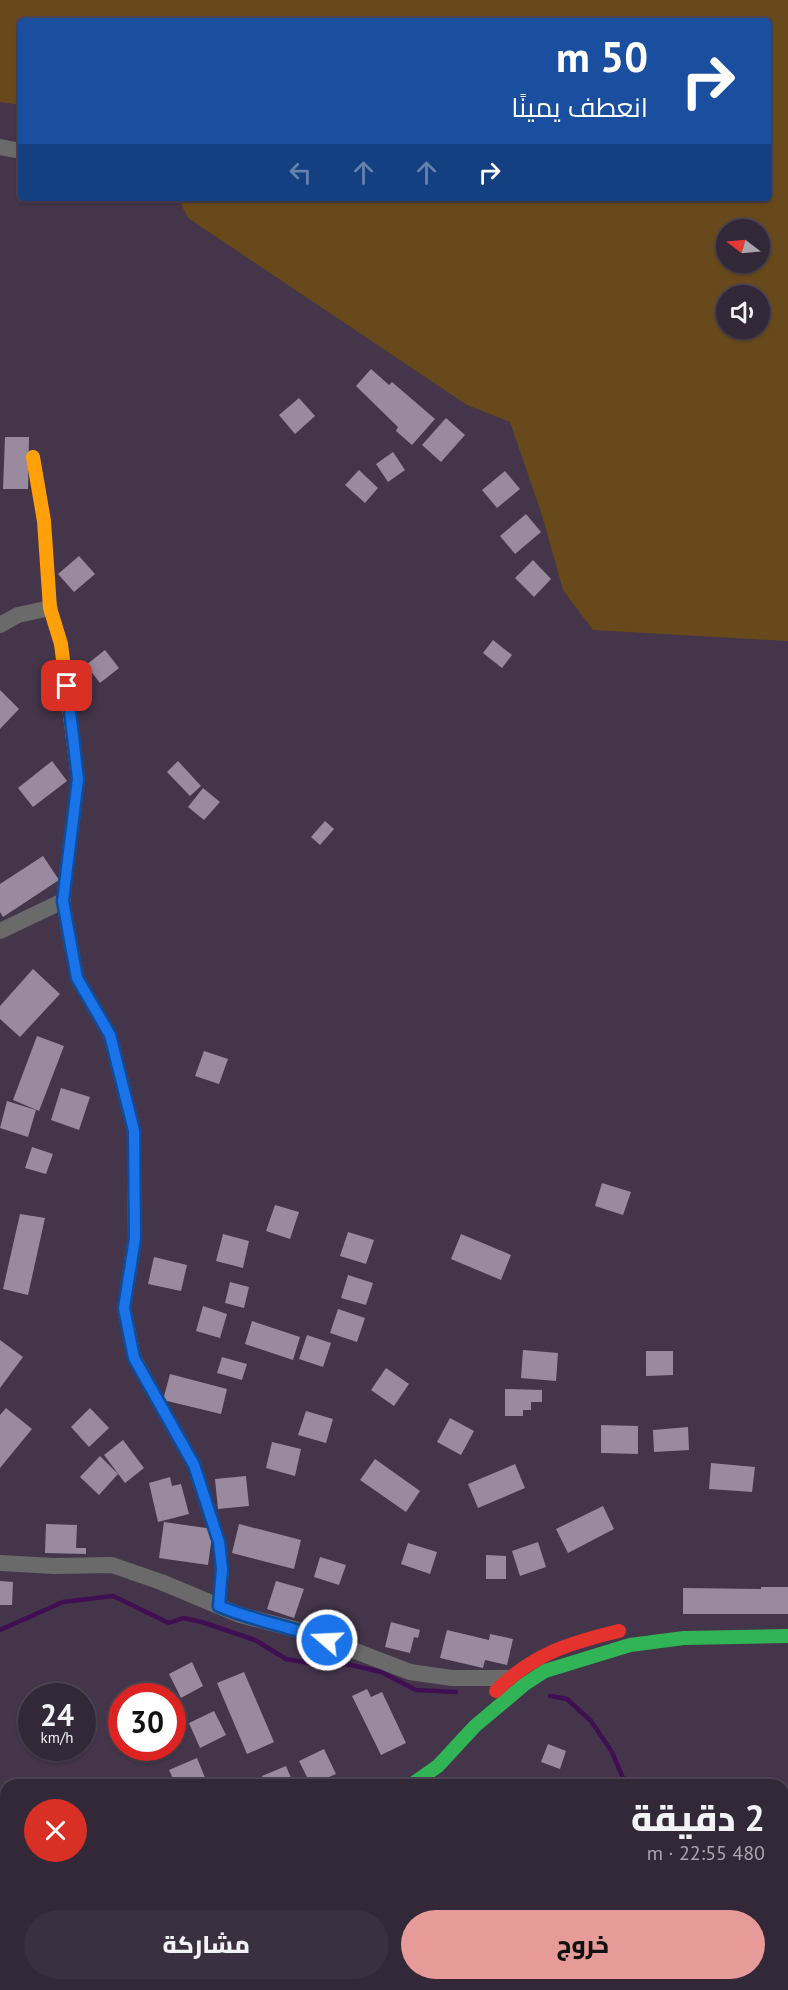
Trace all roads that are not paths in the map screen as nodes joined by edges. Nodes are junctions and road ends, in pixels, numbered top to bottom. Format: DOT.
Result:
graph roads {
  1 [pos="0,147"];
  2 [pos="18,150"];
  3 [pos="33,457"];
  4 [pos="50,608"];
  5 [pos="0,625"];
  6 [pos="63,901"];
  7 [pos="0,931"];
  8 [pos="0,1563"];
  9 [pos="219,1606"];
  10 [pos="634,1629"];
  11 [pos="788,1636"];
  12 [pos="508,1678"];
  13 [pos="475,1726"];
  14 [pos="420,1779"];
  1 -- 2 [label="street"];
  3 -- 4 [label="street"];
  4 -- 5 [label="street"];
  4 -- 6 [label="street"];
  6 -- 7 [label="street"];
  6 -- 9 [label="street"];
  8 -- 9 [label="street"];
  9 -- 12 [label="street"];
  10 -- 12 [label="street"];
  11 -- 13 [label="street"];
  12 -- 13 [label="street"];
  13 -- 14 [label="street"];
}
